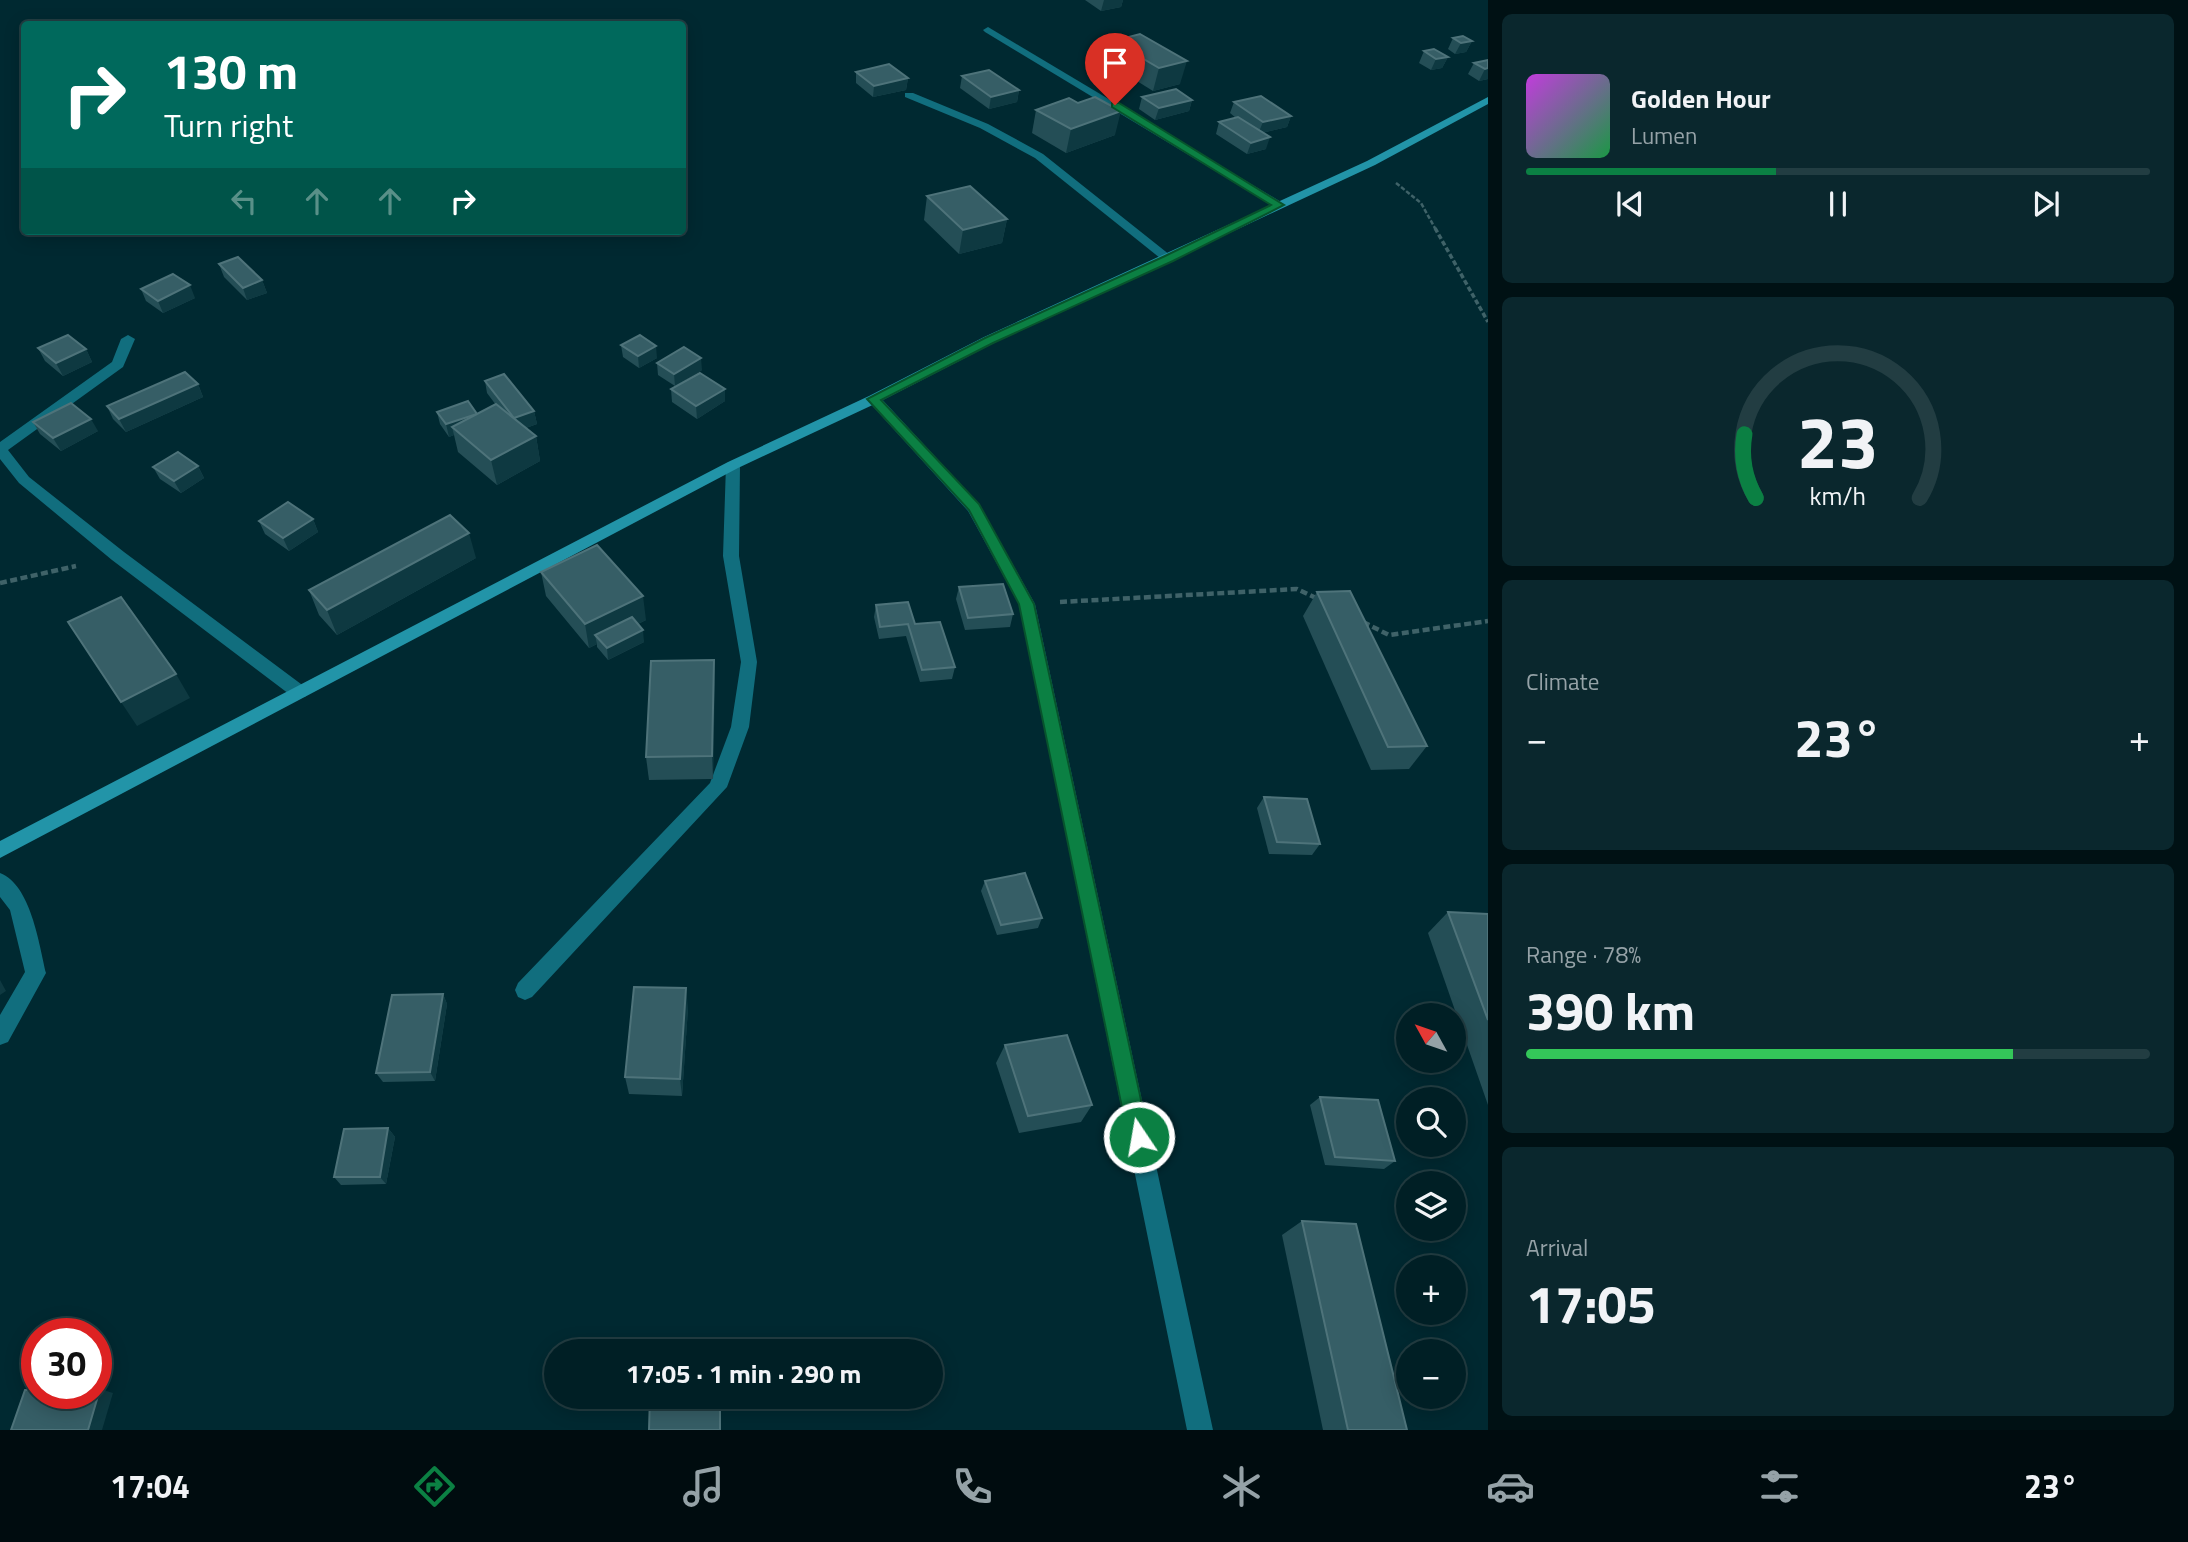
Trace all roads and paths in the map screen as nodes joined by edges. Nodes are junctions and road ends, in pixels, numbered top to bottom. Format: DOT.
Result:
graph roads {
  1 [pos="988,30"];
  2 [pos="909,95"];
  3 [pos="1488,100"];
  4 [pos="1371,163"];
  5 [pos="1279,205"];
  6 [pos="1169,259"];
  7 [pos="1488,322"];
  8 [pos="128,339"];
  9 [pos="874,399"];
  10 [pos="0,449"];
  11 [pos="733,465"];
  12 [pos="118,556"];
  13 [pos="0,583"];
  14 [pos="1320,600"];
  15 [pos="1027,604"];
  16 [pos="1354,618"];
  17 [pos="1488,621"];
  18 [pos="299,692"];
  19 [pos="0,850"];
  20 [pos="0,882"];
  21 [pos="524,990"];
  22 [pos="0,1035"];
  23 [pos="1200,1430"];
  1 -- 5 [label="street"];
  2 -- 6 [label="street"];
  3 -- 4 [label="street"];
  4 -- 5 [label="street"];
  4 -- 7 [label="path"];
  5 -- 6 [label="street"];
  6 -- 9 [label="street"];
  8 -- 10 [label="street"];
  9 -- 11 [label="street"];
  9 -- 15 [label="street"];
  10 -- 12 [label="street"];
  11 -- 18 [label="street"];
  11 -- 21 [label="street"];
  12 -- 13 [label="path"];
  12 -- 18 [label="street"];
  14 -- 15 [label="path"];
  15 -- 23 [label="street"];
  16 -- 17 [label="path"];
  18 -- 19 [label="street"];
  20 -- 22 [label="street"];
}
